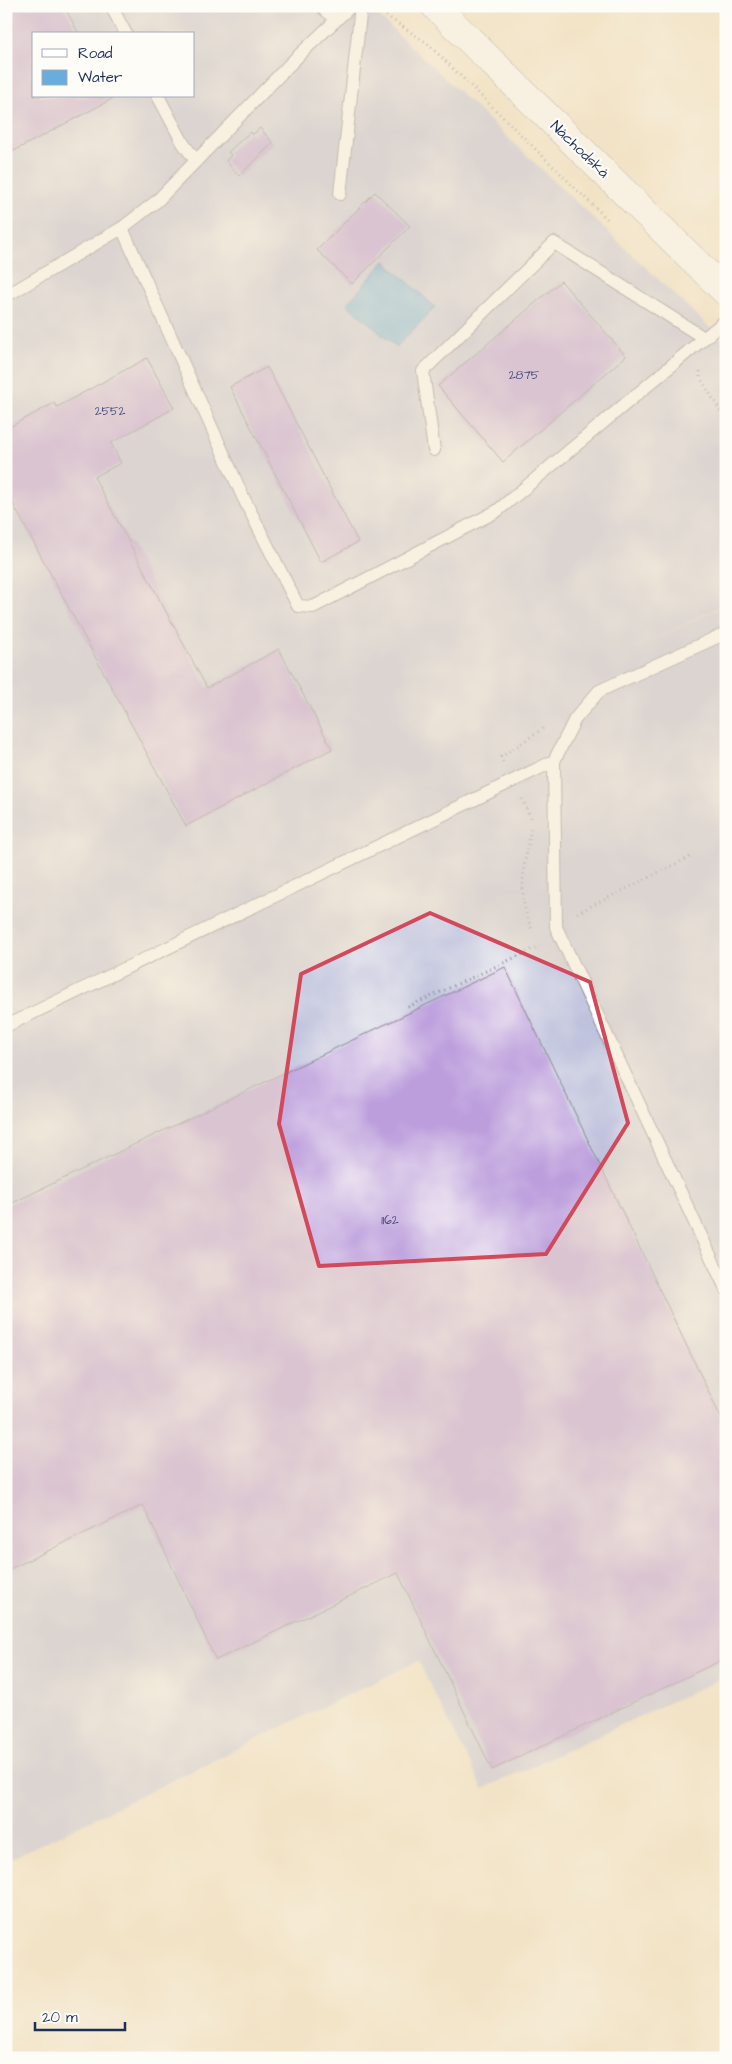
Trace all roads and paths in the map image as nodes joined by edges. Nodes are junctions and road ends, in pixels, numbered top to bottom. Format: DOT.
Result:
graph roads {
  1 [pos="111,6"];
  2 [pos="321,6"];
  3 [pos="351,6"];
  4 [pos="361,6"];
  5 [pos="435,6"];
  6 [pos="336,20"];
  7 [pos="125,32"];
  8 [pos="159,98"];
  9 [pos="196,162"];
  10 [pos="340,194"];
  11 [pos="122,228"];
  12 [pos="726,292"];
  13 [pos="6,296"];
  14 [pos="726,320"];
  15 [pos="704,338"];
  16 [pos="726,420"];
  17 [pos="434,450"];
  18 [pos="726,633"];
  19 [pos="554,761"];
  20 [pos="6,1026"];
  21 [pos="726,1289"];
  1 -- 7 [label="lane"];
  2 -- 6 [label="lane"];
  3 -- 6 [label="lane"];
  4 -- 10 [label="lane"];
  5 -- 12 [label="main road, Náchodská"];
  6 -- 9 [label="lane"];
  8 -- 9 [label="lane"];
  9 -- 11 [label="lane"];
  11 -- 13 [label="lane"];
  11 -- 15 [label="lane"];
  14 -- 15 [label="lane"];
  15 -- 16 [label="path"];
  15 -- 17 [label="lane"];
  18 -- 19 [label="lane"];
  19 -- 20 [label="lane"];
  19 -- 21 [label="lane"];
}
